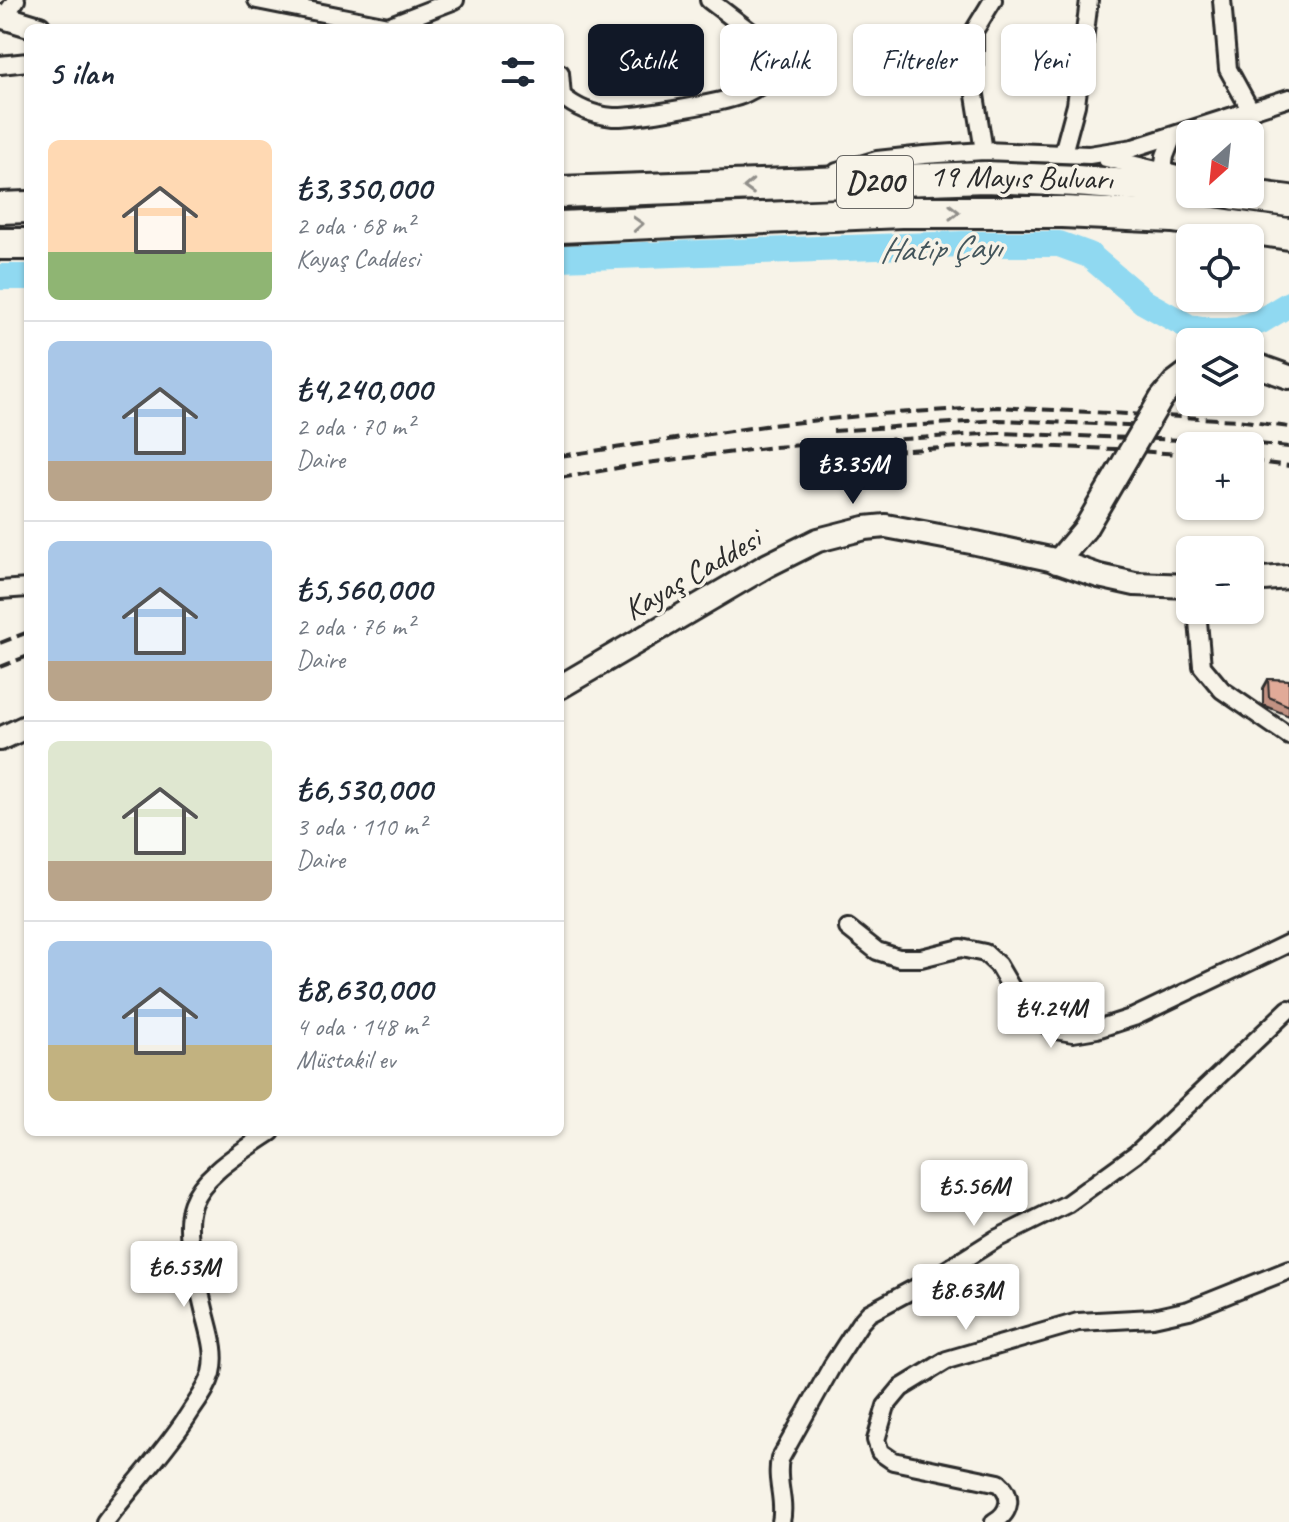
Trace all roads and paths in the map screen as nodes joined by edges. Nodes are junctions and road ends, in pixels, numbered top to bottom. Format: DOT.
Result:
graph roads {
  1 [pos="257,0"];
  2 [pos="455,0"];
  3 [pos="709,0"];
  4 [pos="993,0"];
  5 [pos="1089,0"];
  6 [pos="1222,0"];
  7 [pos="7,11"];
  8 [pos="31,24"];
  9 [pos="378,24"];
  10 [pos="393,24"];
  11 [pos="24,62"];
  12 [pos="0,65"];
  13 [pos="564,98"];
  14 [pos="1289,98"];
  15 [pos="1251,111"];
  16 [pos="1173,136"];
  17 [pos="984,151"];
  18 [pos="1063,153"];
  19 [pos="1089,155"];
  20 [pos="1163,170"];
  21 [pos="1176,174"];
  22 [pos="792,185"];
  23 [pos="1176,189"];
  24 [pos="564,192"];
  25 [pos="1264,197"];
  26 [pos="1289,201"];
  27 [pos="24,207"];
  28 [pos="0,208"];
  29 [pos="564,227"];
  30 [pos="1289,234"];
  31 [pos="0,244"];
  32 [pos="24,244"];
  33 [pos="1264,368"];
  34 [pos="1289,377"];
  35 [pos="1176,382"];
  36 [pos="1057,562"];
  37 [pos="1289,577"];
  38 [pos="1264,579"];
  39 [pos="1176,585"];
  40 [pos="24,588"];
  41 [pos="0,590"];
  42 [pos="1198,624"];
  43 [pos="564,685"];
  44 [pos="24,728"];
  45 [pos="1289,736"];
  46 [pos="0,739"];
  47 [pos="848,928"];
  48 [pos="1289,943"];
  49 [pos="1289,1009"];
  50 [pos="265,1136"];
  51 [pos="1289,1270"];
  52 [pos="105,1522"];
  53 [pos="781,1522"];
  54 [pos="994,1522"];
  1 -- 9 [label="street"];
  2 -- 10 [label="street"];
  3 -- 13 [label="street"];
  4 -- 17 [label="street"];
  5 -- 18 [label="street"];
  6 -- 15 [label="street"];
  7 -- 8 [label="street"];
  11 -- 12 [label="street"];
  14 -- 15 [label="street"];
  15 -- 16 [label="street"];
  16 -- 19 [label="street"];
  16 -- 20 [label="street"];
  17 -- 18 [label="street"];
  17 -- 22 [label="street"];
  18 -- 19 [label="street"];
  19 -- 20 [label="street"];
  20 -- 21 [label="street"];
  22 -- 23 [label="highway, 19 Mayıs Bulvarı / D200"];
  22 -- 24 [label="highway, 19 Mayıs Bulvarı / D200, one-way"];
  25 -- 26 [label="highway"];
  27 -- 28 [label="highway"];
  29 -- 30 [label="highway, 19 Mayıs Bulvarı / D200, one-way"];
  31 -- 32 [label="highway"];
  33 -- 34 [label="street"];
  35 -- 36 [label="street, bridge"];
  36 -- 39 [label="street, Kayaş Caddesi"];
  36 -- 43 [label="street, Kayaş Caddesi"];
  37 -- 38 [label="street"];
  40 -- 41 [label="street"];
  42 -- 45 [label="street"];
  44 -- 46 [label="street"];
  47 -- 48 [label="street"];
  49 -- 53 [label="street"];
  50 -- 52 [label="street"];
  51 -- 54 [label="street"];
}
